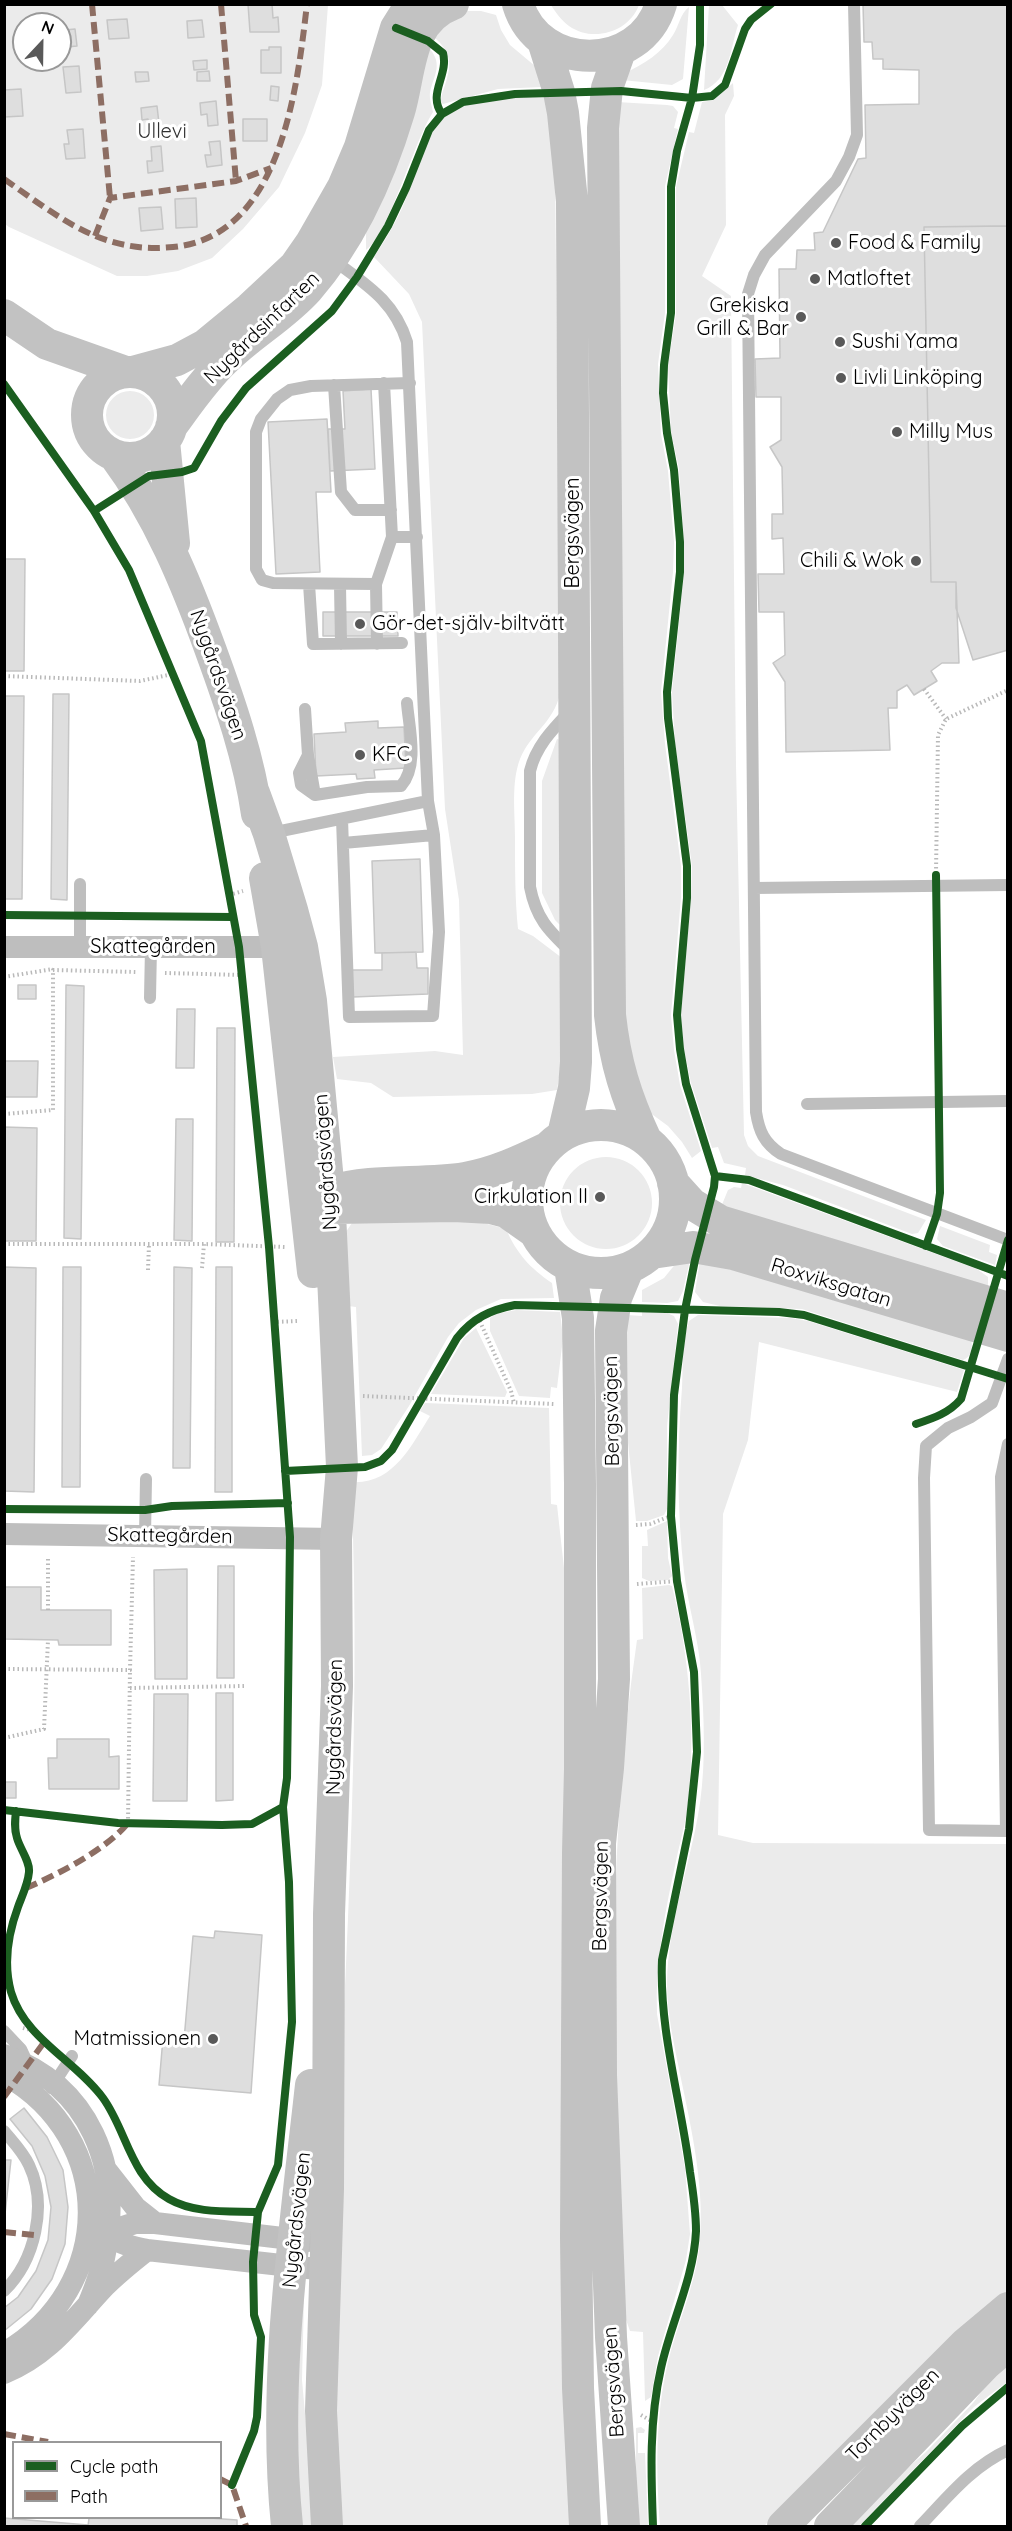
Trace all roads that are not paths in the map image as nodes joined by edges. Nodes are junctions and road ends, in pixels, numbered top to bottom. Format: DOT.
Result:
graph roads {
  1 [pos="854,4"];
  2 [pos="511,7"];
  3 [pos="431,9"];
  4 [pos="666,9"];
  5 [pos="543,41"];
  6 [pos="620,51"];
  7 [pos="321,251"];
  8 [pos="4,315"];
  9 [pos="47,344"];
  10 [pos="130,372"];
  11 [pos="384,383"];
  12 [pos="410,383"];
  13 [pos="334,385"];
  14 [pos="87,406"];
  15 [pos="168,434"];
  16 [pos="114,455"];
  17 [pos="391,510"];
  18 [pos="392,537"];
  19 [pos="417,537"];
  20 [pos="176,559"];
  21 [pos="309,584"];
  22 [pos="376,584"];
  23 [pos="340,585"];
  24 [pos="402,643"];
  25 [pos="340,644"];
  26 [pos="377,644"];
  27 [pos="407,703"];
  28 [pos="575,706"];
  29 [pos="305,709"];
  30 [pos="428,801"];
  31 [pos="342,819"];
  32 [pos="264,835"];
  33 [pos="434,835"];
  34 [pos="343,843"];
  35 [pos="80,884"];
  36 [pos="1008,885"];
  37 [pos="754,888"];
  38 [pos="4,947"];
  39 [pos="81,947"];
  40 [pos="150,947"];
  41 [pos="290,947"];
  42 [pos="577,957"];
  43 [pos="150,998"];
  44 [pos="1008,1101"];
  45 [pos="807,1104"];
  46 [pos="646,1140"];
  47 [pos="555,1141"];
  48 [pos="326,1150"];
  49 [pos="389,1183"];
  50 [pos="673,1183"];
  51 [pos="322,1201"];
  52 [pos="533,1231"];
  53 [pos="1008,1240"];
  54 [pos="640,1261"];
  55 [pos="570,1267"];
  56 [pos="1008,1308"];
  57 [pos="1008,1336"];
  58 [pos="1008,1359"];
  59 [pos="1008,1444"];
  60 [pos="146,1479"];
  61 [pos="4,1534"];
  62 [pos="140,1536"];
  63 [pos="336,1539"];
  64 [pos="1007,1831"];
  65 [pos="329,1914"];
  66 [pos="4,2031"];
  67 [pos="4,2055"];
  68 [pos="72,2056"];
  69 [pos="28,2064"];
  70 [pos="4,2074"];
  71 [pos="49,2092"];
  72 [pos="4,2131"];
  73 [pos="107,2171"];
  74 [pos="155,2223"];
  75 [pos="98,2230"];
  76 [pos="147,2250"];
  77 [pos="292,2253"];
  78 [pos="326,2256"];
  79 [pos="4,2291"];
  80 [pos="88,2305"];
  81 [pos="1008,2308"];
  82 [pos="1008,2345"];
  83 [pos="5,2367"];
  84 [pos="1008,2450"];
  85 [pos="287,2526"];
  86 [pos="327,2526"];
  87 [pos="585,2526"];
  88 [pos="624,2526"];
  89 [pos="783,2526"];
  90 [pos="830,2526"];
  91 [pos="920,2526"];
  1 -- 37 [label="lane"];
  2 -- 5 [label="main road"];
  3 -- 7 [label="main road, Nygårdsinfarten"];
  4 -- 6 [label="main road"];
  5 -- 6 [label="main road"];
  5 -- 28 [label="main road, Bergsvägen"];
  6 -- 46 [label="main road, Bergsvägen"];
  7 -- 10 [label="main road, Nygårdsinfarten"];
  7 -- 12 [label="lane"];
  7 -- 15 [label="main road, Nygårdsinfarten"];
  8 -- 9 [label="main road"];
  9 -- 10 [label="main road"];
  9 -- 14 [label="main road"];
  10 -- 14 [label="main road"];
  10 -- 15 [label="main road"];
  11 -- 12 [label="lane"];
  11 -- 13 [label="lane"];
  11 -- 17 [label="lane"];
  12 -- 19 [label="lane"];
  13 -- 17 [label="lane"];
  13 -- 21 [label="lane"];
  14 -- 16 [label="main road"];
  15 -- 16 [label="main road"];
  15 -- 20 [label="main road, Nygårdsvägen"];
  16 -- 20 [label="main road, Nygårdsvägen"];
  17 -- 18 [label="lane"];
  18 -- 19 [label="lane"];
  18 -- 22 [label="lane"];
  19 -- 30 [label="lane"];
  20 -- 32 [label="main road, Nygårdsvägen"];
  21 -- 23 [label="lane"];
  21 -- 25 [label="lane"];
  22 -- 23 [label="lane"];
  22 -- 26 [label="lane"];
  23 -- 25 [label="lane"];
  24 -- 26 [label="lane"];
  25 -- 26 [label="lane"];
  27 -- 29 [label="lane"];
  28 -- 42 [label="main road, Bergsvägen"];
  28 -- 42 [label="lane"];
  30 -- 31 [label="lane"];
  30 -- 33 [label="lane"];
  31 -- 32 [label="lane"];
  31 -- 34 [label="lane"];
  32 -- 41 [label="main road, Nygårdsvägen"];
  33 -- 34 [label="lane"];
  33 -- 34 [label="lane"];
  35 -- 39 [label="lane"];
  36 -- 37 [label="lane"];
  37 -- 53 [label="lane"];
  38 -- 39 [label="street, Skattegården"];
  39 -- 40 [label="street, Skattegården"];
  40 -- 41 [label="street, Skattegården"];
  40 -- 43 [label="lane"];
  41 -- 48 [label="main road, Nygårdsvägen"];
  41 -- 51 [label="main road, Nygårdsvägen"];
  42 -- 47 [label="main road, Bergsvägen"];
  44 -- 45 [label="lane"];
  46 -- 47 [label="main road"];
  46 -- 50 [label="main road"];
  47 -- 49 [label="main road"];
  47 -- 52 [label="main road"];
  48 -- 49 [label="main road"];
  48 -- 51 [label="main road, Nygårdsvägen"];
  49 -- 51 [label="main road"];
  50 -- 54 [label="main road"];
  50 -- 56 [label="main road, Roxviksgatan"];
  51 -- 52 [label="main road"];
  51 -- 63 [label="main road, Nygårdsvägen"];
  52 -- 55 [label="main road"];
  54 -- 55 [label="main road"];
  54 -- 57 [label="main road, Roxviksgatan"];
  54 -- 88 [label="main road, Bergsvägen"];
  55 -- 87 [label="main road, Bergsvägen"];
  58 -- 64 [label="lane"];
  59 -- 64 [label="lane"];
  60 -- 62 [label="lane"];
  61 -- 62 [label="street, Skattegården"];
  62 -- 63 [label="street, Skattegården"];
  63 -- 65 [label="main road, Nygårdsvägen"];
  65 -- 77 [label="main road, Nygårdsvägen"];
  65 -- 78 [label="main road, Nygårdsvägen"];
  66 -- 69 [label="lane"];
  67 -- 69 [label="street"];
  68 -- 71 [label="lane"];
  69 -- 71 [label="street"];
  70 -- 71 [label="street"];
  71 -- 73 [label="street"];
  71 -- 75 [label="street"];
  72 -- 79 [label="lane"];
  73 -- 74 [label="street"];
  73 -- 75 [label="street"];
  74 -- 75 [label="street"];
  74 -- 77 [label="street"];
  75 -- 76 [label="street"];
  75 -- 80 [label="street"];
  75 -- 83 [label="street"];
  76 -- 77 [label="street"];
  76 -- 80 [label="street"];
  77 -- 78 [label="street"];
  77 -- 85 [label="main road, Nygårdsvägen"];
  78 -- 86 [label="main road, Nygårdsvägen"];
  80 -- 83 [label="street"];
  81 -- 89 [label="main road, Tornbyvägen"];
  82 -- 90 [label="main road, Tornbyvägen"];
  84 -- 91 [label="lane"];
}
